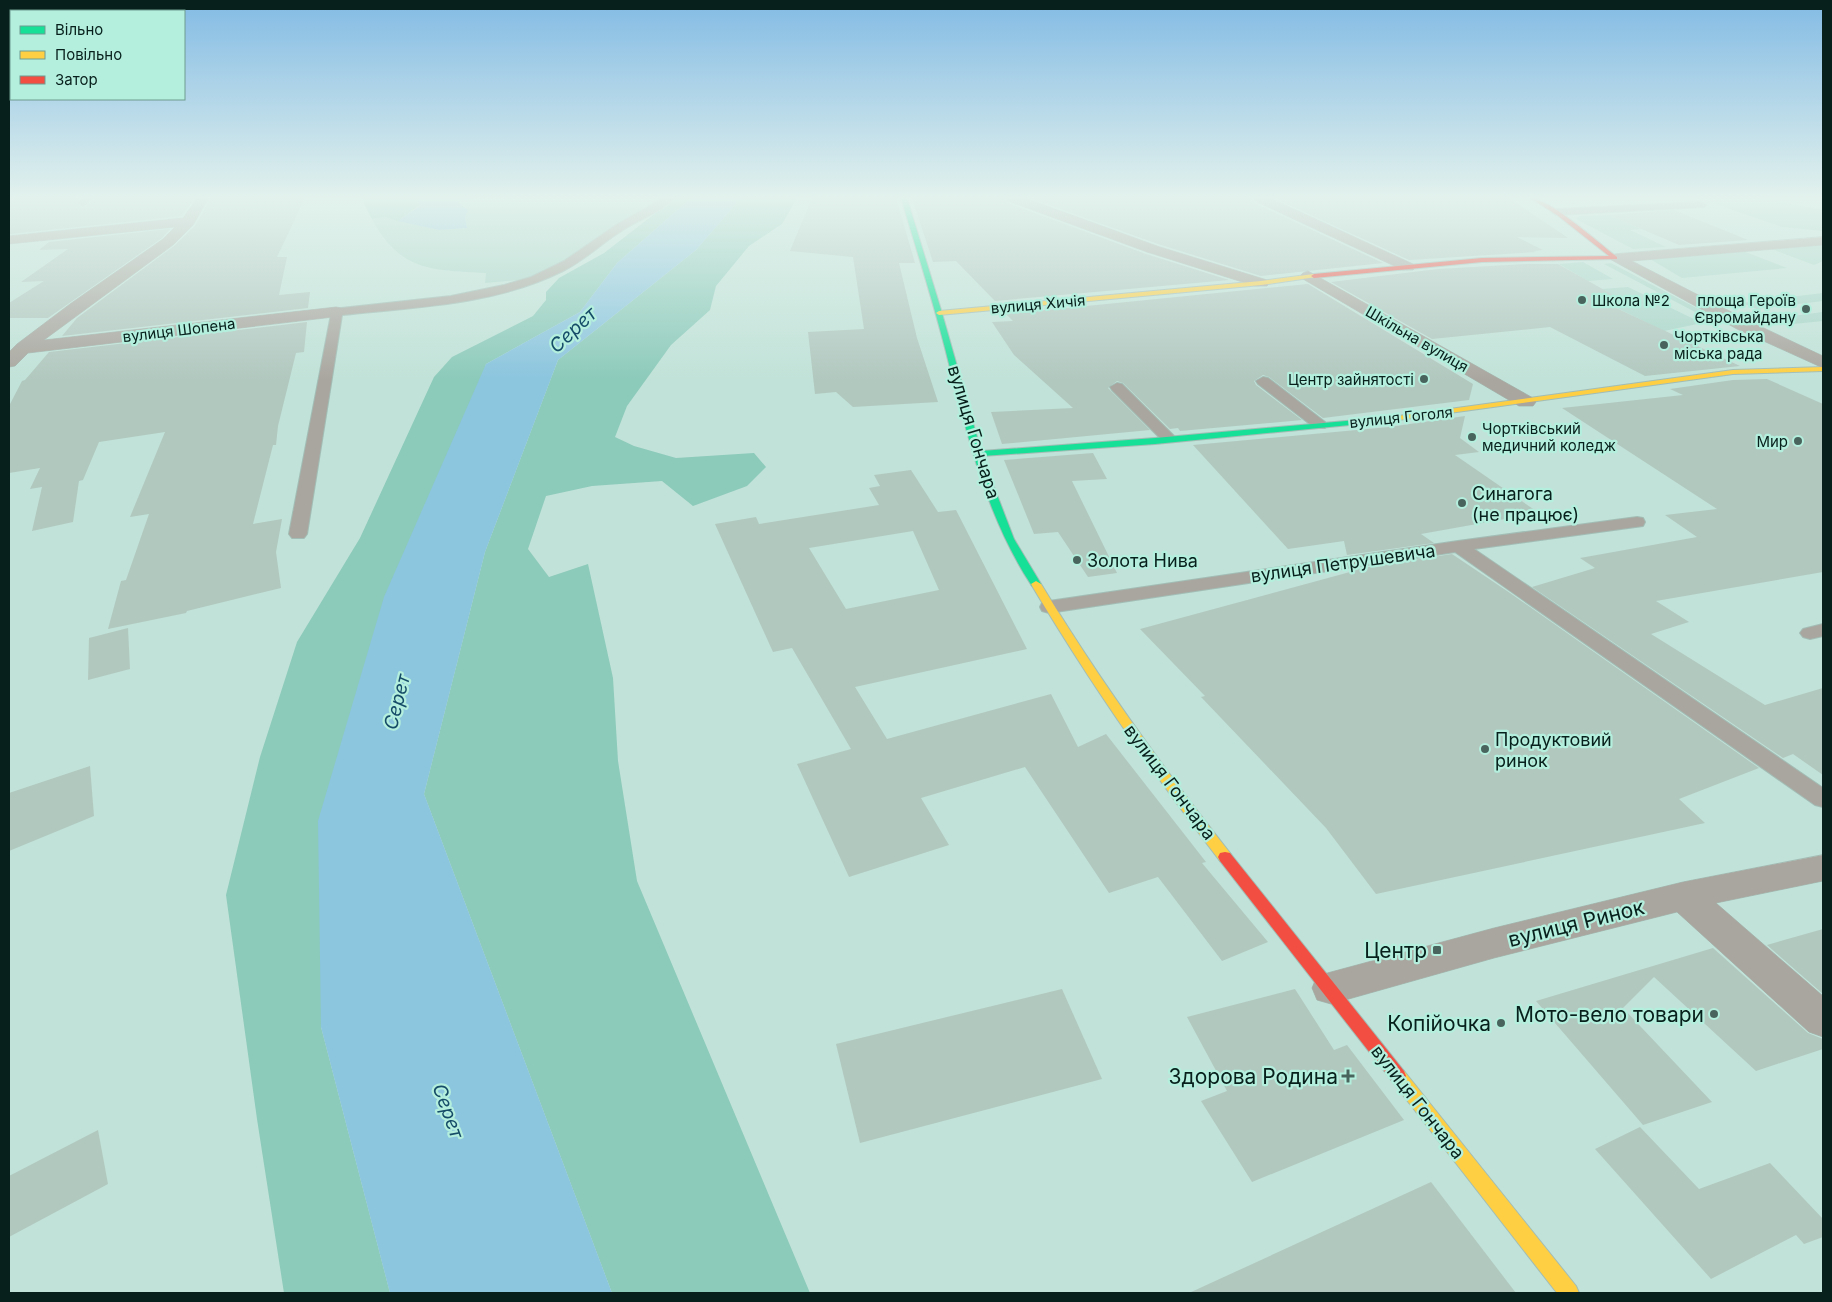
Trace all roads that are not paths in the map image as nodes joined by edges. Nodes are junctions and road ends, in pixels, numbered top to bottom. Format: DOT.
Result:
graph roads {
  1 [pos="145,259"];
  2 [pos="574,259"];
  3 [pos="922,259"];
  4 [pos="1183,259"];
  5 [pos="1390,259"];
  6 [pos="1514,259"];
  7 [pos="1616,259"];
  8 [pos="1408,267"];
  9 [pos="1308,276"];
  10 [pos="1261,283"];
  11 [pos="336,312"];
  12 [pos="939,313"];
  13 [pos="23,348"];
  14 [pos="9,362"];
  15 [pos="1823,363"];
  16 [pos="1823,369"];
  17 [pos="1263,381"];
  18 [pos="1117,387"];
  19 [pos="1526,402"];
  20 [pos="1320,425"];
  21 [pos="1169,439"];
  22 [pos="977,454"];
  23 [pos="1637,522"];
  24 [pos="298,534"];
  25 [pos="1458,546"];
  26 [pos="1049,607"];
  27 [pos="1823,799"];
  28 [pos="1823,868"];
  29 [pos="1683,896"];
  30 [pos="1331,988"];
  31 [pos="1823,1020"];
  32 [pos="1569,1293"];
  1 -- 13 [label="street"];
  2 -- 11 [label="lane"];
  3 -- 12 [label="street, вулиця Гончара"];
  4 -- 10 [label="street"];
  5 -- 8 [label="street"];
  6 -- 8 [label="street, вулиця Хичія"];
  7 -- 15 [label="street"];
  8 -- 9 [label="street, вулиця Хичія"];
  9 -- 10 [label="street, вулиця Хичія"];
  9 -- 19 [label="street, Шкільна вулиця"];
  10 -- 12 [label="street, вулиця Хичія"];
  11 -- 13 [label="street, вулиця Шопена"];
  11 -- 24 [label="lane"];
  12 -- 22 [label="street, вулиця Гончара"];
  13 -- 14 [label="street"];
  16 -- 19 [label="street, вулиця Гоголя"];
  17 -- 20 [label="lane"];
  18 -- 21 [label="lane"];
  19 -- 20 [label="street, вулиця Гоголя"];
  20 -- 21 [label="street, вулиця Гоголя"];
  21 -- 22 [label="street, вулиця Гоголя"];
  22 -- 26 [label="street, вулиця Гончара"];
  23 -- 25 [label="lane, вулиця Петрушевича"];
  25 -- 26 [label="lane, вулиця Петрушевича"];
  25 -- 27 [label="lane"];
  26 -- 30 [label="street, вулиця Гончара"];
  28 -- 29 [label="street, вулиця Ринок"];
  29 -- 30 [label="street, вулиця Ринок"];
  29 -- 31 [label="street"];
  30 -- 32 [label="street, вулиця Гончара"];
}
